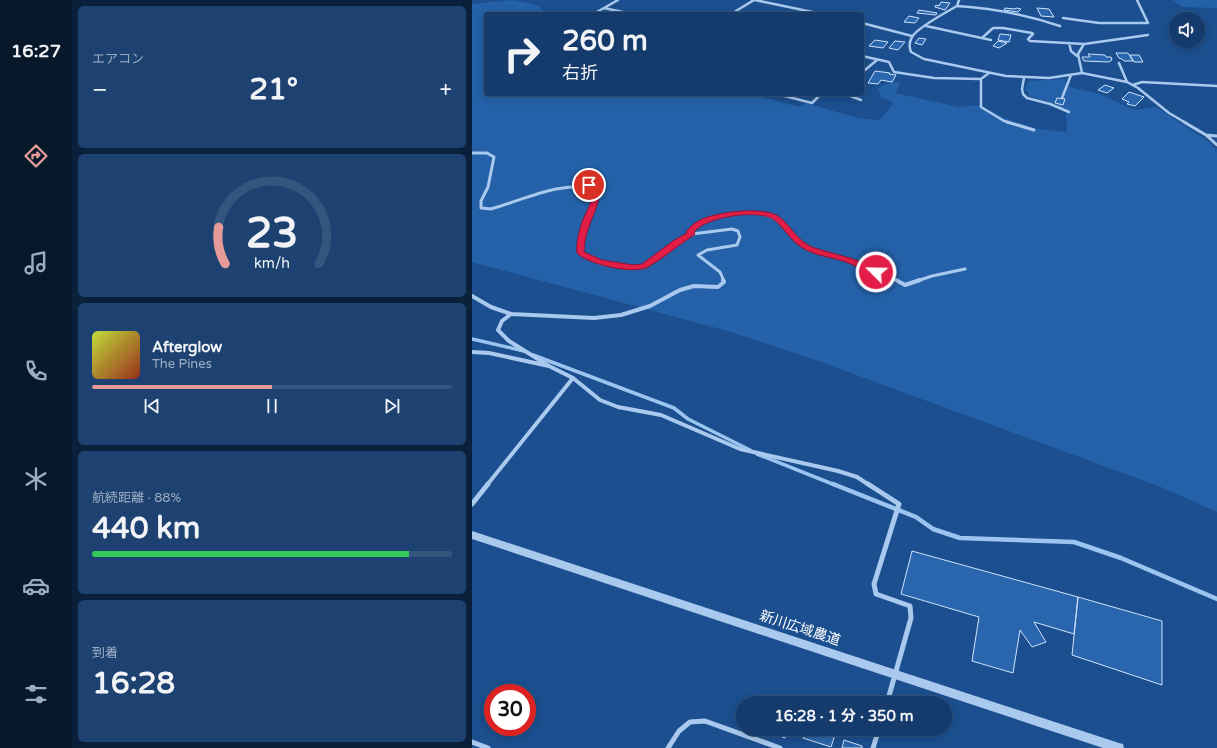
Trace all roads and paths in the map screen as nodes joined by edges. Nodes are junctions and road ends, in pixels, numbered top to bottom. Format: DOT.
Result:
graph roads {
  1 [pos="618,0"];
  2 [pos="754,0"];
  3 [pos="780,0"];
  4 [pos="959,0"];
  5 [pos="1137,0"];
  6 [pos="775,4"];
  7 [pos="957,6"];
  8 [pos="604,8"];
  9 [pos="597,12"];
  10 [pos="623,12"];
  11 [pos="734,12"];
  12 [pos="813,12"];
  13 [pos="1063,18"];
  14 [pos="864,24"];
  15 [pos="926,26"];
  16 [pos="1060,26"];
  17 [pos="912,36"];
  18 [pos="1148,36"];
  19 [pos="982,38"];
  20 [pos="991,40"];
  21 [pos="1069,43"];
  22 [pos="1084,44"];
  23 [pos="1077,56"];
  24 [pos="864,57"];
  25 [pos="877,60"];
  26 [pos="1119,63"];
  27 [pos="864,70"];
  28 [pos="989,73"];
  29 [pos="1082,73"];
  30 [pos="1071,74"];
  31 [pos="1024,78"];
  32 [pos="981,79"];
  33 [pos="1127,82"];
  34 [pos="1133,85"];
  35 [pos="1217,86"];
  36 [pos="785,96"];
  37 [pos="819,96"];
  38 [pos="850,96"];
  39 [pos="1062,98"];
  40 [pos="861,100"];
  41 [pos="1069,112"];
  42 [pos="1034,130"];
  43 [pos="1206,135"];
  44 [pos="1217,136"];
  45 [pos="1217,146"];
  46 [pos="472,154"];
  47 [pos="692,234"];
  48 [pos="965,269"];
  49 [pos="472,296"];
  50 [pos="511,314"];
  51 [pos="472,352"];
  52 [pos="549,366"];
  53 [pos="573,378"];
  54 [pos="472,504"];
  55 [pos="472,535"];
  56 [pos="895,674"];
  57 [pos="888,696"];
  58 [pos="877,736"];
  59 [pos="472,742"];
  60 [pos="488,748"];
  61 [pos="668,748"];
  62 [pos="780,748"];
  63 [pos="874,748"];
  64 [pos="1119,748"];
  1 -- 8 [label="street"];
  2 -- 6 [label="street"];
  2 -- 11 [label="street"];
  3 -- 6 [label="street"];
  4 -- 7 [label="street"];
  5 -- 13 [label="street"];
  6 -- 12 [label="street"];
  7 -- 15 [label="street"];
  7 -- 16 [label="street"];
  8 -- 9 [label="street"];
  8 -- 10 [label="street"];
  14 -- 17 [label="street"];
  15 -- 17 [label="street"];
  15 -- 19 [label="street"];
  17 -- 28 [label="street"];
  18 -- 22 [label="street"];
  19 -- 20 [label="street"];
  19 -- 21 [label="street"];
  21 -- 22 [label="street"];
  21 -- 23 [label="street"];
  22 -- 23 [label="street"];
  23 -- 29 [label="street"];
  24 -- 25 [label="street"];
  25 -- 27 [label="street"];
  25 -- 32 [label="street"];
  26 -- 33 [label="street"];
  28 -- 31 [label="street"];
  28 -- 32 [label="street"];
  29 -- 30 [label="street"];
  29 -- 33 [label="street"];
  30 -- 31 [label="street"];
  30 -- 39 [label="street"];
  31 -- 41 [label="street"];
  32 -- 42 [label="street"];
  33 -- 34 [label="street"];
  34 -- 35 [label="street"];
  34 -- 43 [label="street"];
  36 -- 37 [label="street"];
  38 -- 40 [label="street"];
  43 -- 44 [label="street"];
  43 -- 45 [label="street"];
  46 -- 47 [label="street"];
  47 -- 48 [label="street"];
  47 -- 50 [label="street"];
  49 -- 50 [label="street"];
  50 -- 52 [label="street"];
  51 -- 52 [label="street"];
  52 -- 53 [label="street"];
  53 -- 54 [label="street"];
  53 -- 56 [label="street"];
  55 -- 56 [label="street, 新川広域農道"];
  56 -- 57 [label="street"];
  56 -- 64 [label="street, 新川広域農道"];
  58 -- 63 [label="street"];
  59 -- 60 [label="street"];
  61 -- 62 [label="street"];
}
